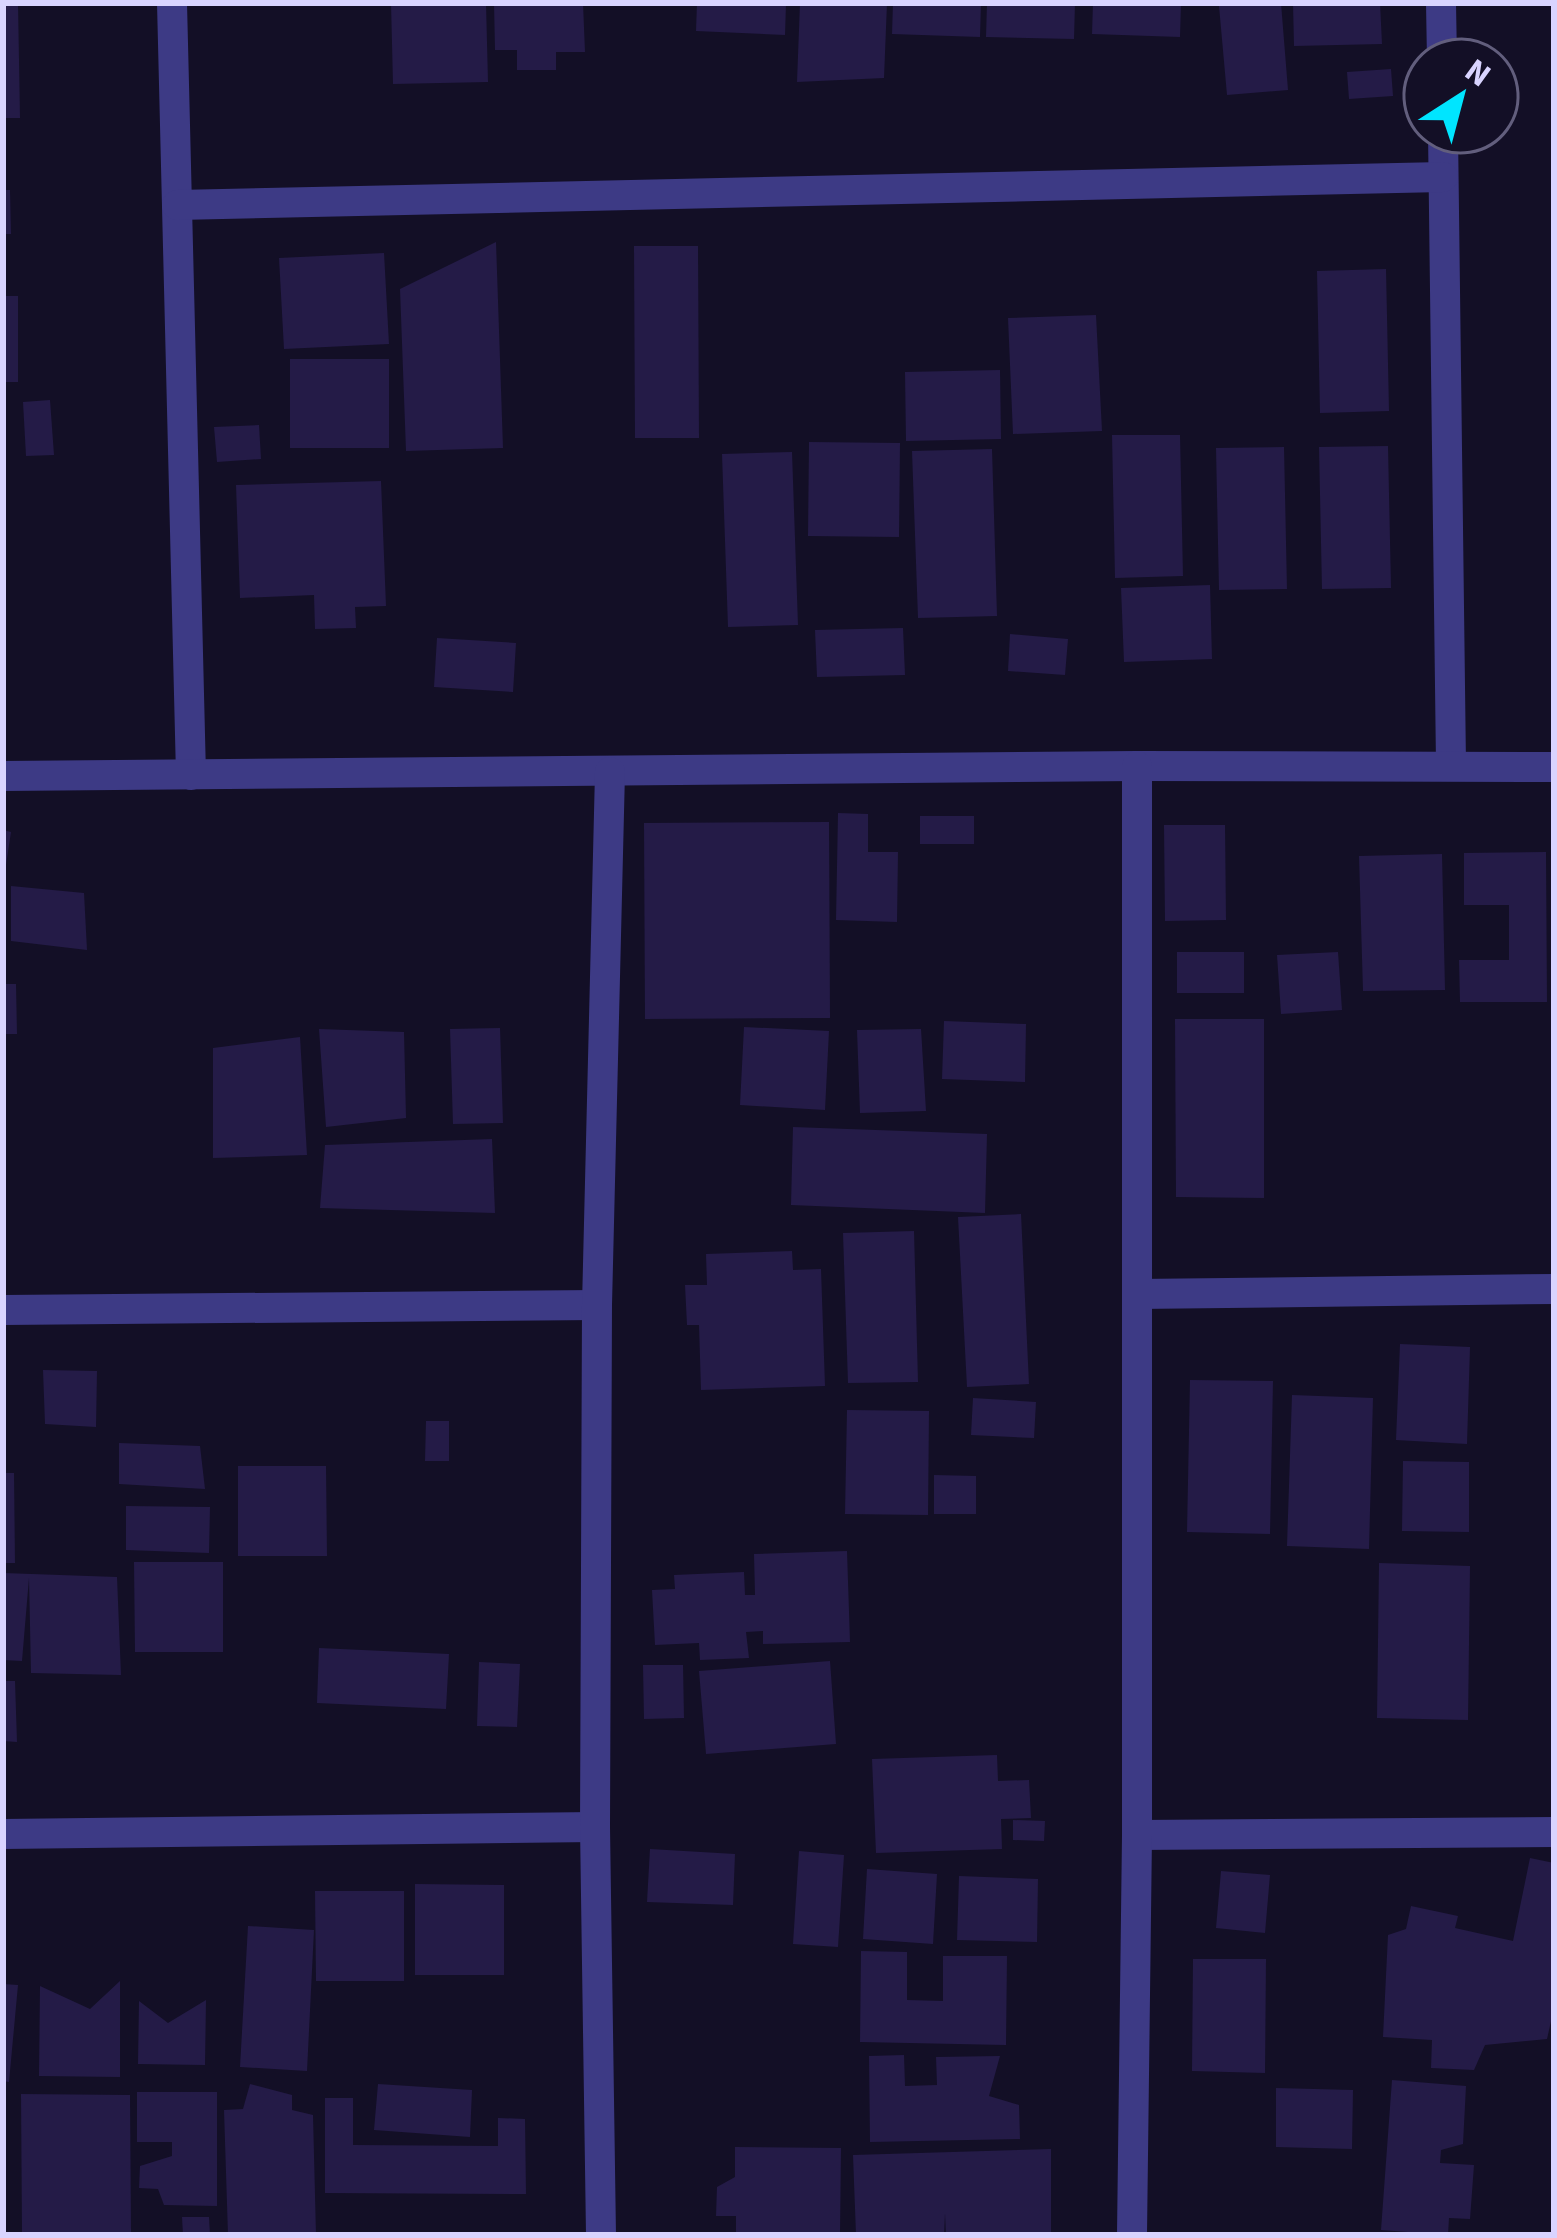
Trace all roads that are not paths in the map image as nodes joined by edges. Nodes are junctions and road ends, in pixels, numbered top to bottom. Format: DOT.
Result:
graph roads {
  1 [pos="172,3"];
  2 [pos="1441,3"];
  3 [pos="1442,36"];
  4 [pos="1443,156"];
  5 [pos="1443,177"];
  6 [pos="177,205"];
  7 [pos="1451,765"];
  8 [pos="1137,766"];
  9 [pos="1554,767"];
  10 [pos="610,772"];
  11 [pos="191,775"];
  12 [pos="3,776"];
  13 [pos="1554,1289"];
  14 [pos="1136,1294"];
  15 [pos="597,1305"];
  16 [pos="3,1310"];
  17 [pos="595,1827"];
  18 [pos="1554,1832"];
  19 [pos="3,1834"];
  20 [pos="1137,1835"];
  21 [pos="601,2235"];
  22 [pos="1132,2235"];
  1 -- 6 [label="street"];
  2 -- 3 [label="street"];
  4 -- 5 [label="street"];
  5 -- 6 [label="street"];
  5 -- 7 [label="street"];
  6 -- 11 [label="street"];
  7 -- 8 [label="street"];
  7 -- 9 [label="street"];
  8 -- 10 [label="street"];
  8 -- 14 [label="street"];
  10 -- 11 [label="street"];
  10 -- 15 [label="street"];
  11 -- 12 [label="street"];
  13 -- 14 [label="street"];
  14 -- 20 [label="street"];
  15 -- 16 [label="street"];
  15 -- 17 [label="street"];
  17 -- 19 [label="street"];
  17 -- 21 [label="street"];
  18 -- 20 [label="street"];
  20 -- 22 [label="street"];
}
